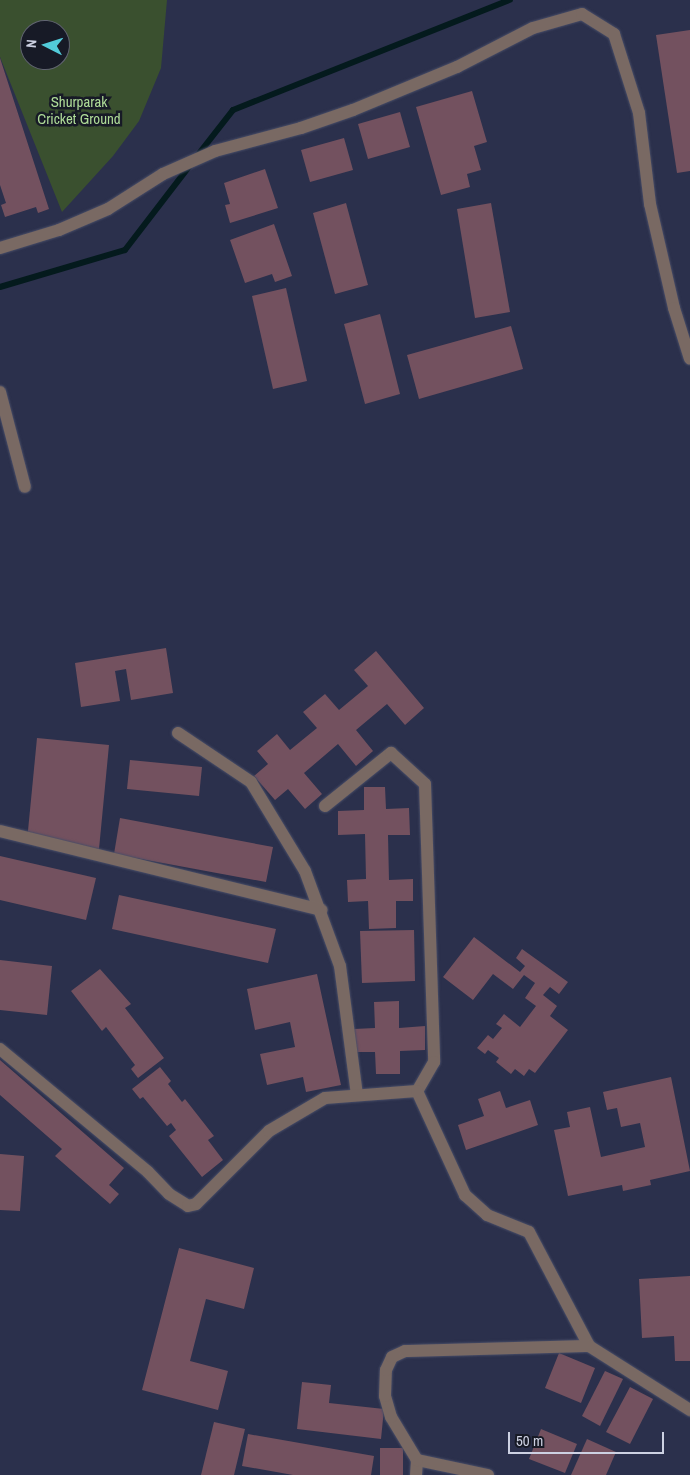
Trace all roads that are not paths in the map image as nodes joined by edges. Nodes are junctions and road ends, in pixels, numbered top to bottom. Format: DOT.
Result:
graph roads {
  1 [pos="0,248"];
  2 [pos="690,359"];
  3 [pos="0,392"];
  4 [pos="26,487"];
  5 [pos="178,733"];
  6 [pos="325,806"];
  7 [pos="0,831"];
  8 [pos="321,910"];
  9 [pos="0,1049"];
  10 [pos="417,1091"];
  11 [pos="357,1095"];
  12 [pos="589,1346"];
  13 [pos="690,1410"];
  14 [pos="417,1460"];
  15 [pos="416,1475"];
  16 [pos="488,1475"];
  1 -- 2 [label="street"];
  3 -- 4 [label="street"];
  5 -- 8 [label="street"];
  6 -- 10 [label="street"];
  7 -- 8 [label="street"];
  8 -- 11 [label="street"];
  9 -- 11 [label="street"];
  10 -- 11 [label="street"];
  10 -- 12 [label="street"];
  12 -- 13 [label="street"];
  12 -- 14 [label="street"];
  14 -- 15 [label="street"];
  14 -- 16 [label="street"];
}
